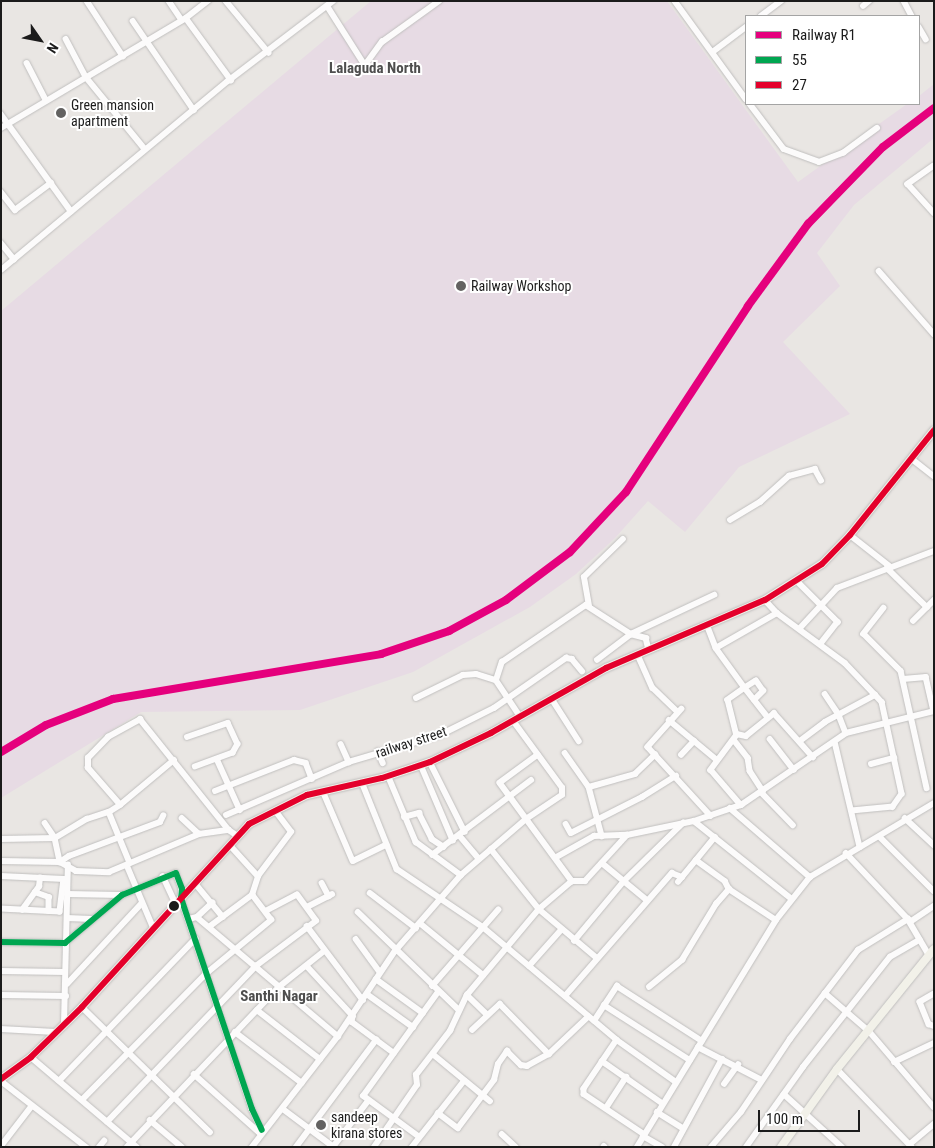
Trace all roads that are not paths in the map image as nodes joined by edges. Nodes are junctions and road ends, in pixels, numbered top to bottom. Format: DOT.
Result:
graph roads {
  1 [pos="87,1"];
  2 [pos="169,1"];
  3 [pos="208,1"];
  4 [pos="226,1"];
  5 [pos="333,1"];
  6 [pos="439,1"];
  7 [pos="676,1"];
  8 [pos="781,1"];
  9 [pos="869,1"];
  10 [pos="904,1"];
  11 [pos="863,6"];
  12 [pos="328,7"];
  13 [pos="762,15"];
  14 [pos="911,15"];
  15 [pos="184,19"];
  16 [pos="134,21"];
  17 [pos="745,28"];
  18 [pos="920,29"];
  19 [pos="66,39"];
  20 [pos="926,40"];
  21 [pos="148,41"];
  22 [pos="714,51"];
  23 [pos="269,53"];
  24 [pos="123,56"];
  25 [pos="27,63"];
  26 [pos="86,77"];
  27 [pos="231,80"];
  28 [pos="745,98"];
  29 [pos="46,100"];
  30 [pos="751,105"];
  31 [pos="194,110"];
  32 [pos="1,114"];
  33 [pos="8,123"];
  34 [pos="1,128"];
  35 [pos="877,128"];
  36 [pos="145,149"];
  37 [pos="934,166"];
  38 [pos="51,183"];
  39 [pos="1,192"];
  40 [pos="71,211"];
  41 [pos="934,213"];
  42 [pos="1,243"];
  43 [pos="14,259"];
  44 [pos="1,270"];
  45 [pos="879,271"];
  46 [pos="934,334"];
  47 [pos="934,430"];
  48 [pos="912,459"];
  49 [pos="934,476"];
  50 [pos="821,480"];
  51 [pos="730,520"];
  52 [pos="850,535"];
  53 [pos="623,539"];
  54 [pos="934,551"];
  55 [pos="889,567"];
  56 [pos="797,581"];
  57 [pos="714,594"];
  58 [pos="765,600"];
  59 [pos="934,600"];
  60 [pos="821,602"];
  61 [pos="589,606"];
  62 [pos="927,607"];
  63 [pos="884,608"];
  64 [pos="777,612"];
  65 [pos="913,621"];
  66 [pos="652,624"];
  67 [pos="708,627"];
  68 [pos="800,628"];
  69 [pos="631,634"];
  70 [pos="646,638"];
  71 [pos="821,644"];
  72 [pos="716,648"];
  73 [pos="649,650"];
  74 [pos="638,655"];
  75 [pos="597,660"];
  76 [pos="582,671"];
  77 [pos="903,679"];
  78 [pos="496,680"];
  79 [pos="745,688"];
  80 [pos="825,694"];
  81 [pos="875,695"];
  82 [pos="416,698"];
  83 [pos="509,698"];
  84 [pos="552,699"];
  85 [pos="754,700"];
  86 [pos="934,711"];
  87 [pos="839,715"];
  88 [pos="768,717"];
  89 [pos="911,717"];
  90 [pos="517,718"];
  91 [pos="669,720"];
  92 [pos="887,723"];
  93 [pos="846,733"];
  94 [pos="187,737"];
  95 [pos="735,737"];
  96 [pos="770,739"];
  97 [pos="579,741"];
  98 [pos="694,741"];
  99 [pos="800,741"];
  100 [pos="835,742"];
  101 [pos="341,744"];
  102 [pos="378,751"];
  103 [pos="564,753"];
  104 [pos="538,755"];
  105 [pos="655,755"];
  106 [pos="681,755"];
  107 [pos="813,757"];
  108 [pos="894,758"];
  109 [pos="218,759"];
  110 [pos="716,759"];
  111 [pos="174,760"];
  112 [pos="349,762"];
  113 [pos="430,762"];
  114 [pos="383,763"];
  115 [pos="871,764"];
  116 [pos="421,765"];
  117 [pos="195,768"];
  118 [pos="794,770"];
  119 [pos="388,775"];
  120 [pos="676,776"];
  121 [pos="312,779"];
  122 [pos="531,780"];
  123 [pos="362,782"];
  124 [pos="229,786"];
  125 [pos="589,787"];
  126 [pos="927,788"];
  127 [pos="216,791"];
  128 [pos="324,791"];
  129 [pos="762,791"];
  130 [pos="510,796"];
  131 [pos="934,803"];
  132 [pos="120,805"];
  133 [pos="741,805"];
  134 [pos="730,808"];
  135 [pos="240,810"];
  136 [pos="275,811"];
  137 [pos="852,811"];
  138 [pos="109,812"];
  139 [pos="226,815"];
  140 [pos="163,816"];
  141 [pos="598,816"];
  142 [pos="710,816"];
  143 [pos="404,817"];
  144 [pos="182,818"];
  145 [pos="905,818"];
  146 [pos="526,819"];
  147 [pos="694,821"];
  148 [pos="45,823"];
  149 [pos="683,823"];
  150 [pos="566,824"];
  151 [pos="793,825"];
  152 [pos="228,830"];
  153 [pos="199,834"];
  154 [pos="462,834"];
  155 [pos="627,835"];
  156 [pos="238,836"];
  157 [pos="602,836"];
  158 [pos="121,837"];
  159 [pos="716,837"];
  160 [pos="880,837"];
  161 [pos="55,838"];
  162 [pos="1,839"];
  163 [pos="453,840"];
  164 [pos="230,845"];
  165 [pos="386,845"];
  166 [pos="934,845"];
  167 [pos="860,846"];
  168 [pos="444,847"];
  169 [pos="491,849"];
  170 [pos="846,853"];
  171 [pos="432,855"];
  172 [pos="555,858"];
  173 [pos="479,859"];
  174 [pos="696,860"];
  175 [pos="1,861"];
  176 [pos="60,862"];
  177 [pos="602,863"];
  178 [pos="129,864"];
  179 [pos="68,865"];
  180 [pos="461,875"];
  181 [pos="1,876"];
  182 [pos="163,876"];
  183 [pos="258,876"];
  184 [pos="810,877"];
  185 [pos="40,878"];
  186 [pos="624,881"];
  187 [pos="572,882"];
  188 [pos="195,883"];
  189 [pos="322,883"];
  190 [pos="137,889"];
  191 [pos="729,889"];
  192 [pos="934,891"];
  193 [pos="35,892"];
  194 [pos="370,893"];
  195 [pos="67,894"];
  196 [pos="122,895"];
  197 [pos="252,895"];
  198 [pos="443,898"];
  199 [pos="792,899"];
  200 [pos="647,900"];
  201 [pos="178,901"];
  202 [pos="142,903"];
  203 [pos="212,903"];
  204 [pos="934,906"];
  205 [pos="307,907"];
  206 [pos="1,909"];
  207 [pos="22,910"];
  208 [pos="498,910"];
  209 [pos="539,910"];
  210 [pos="49,911"];
  211 [pos="267,911"];
  212 [pos="358,912"];
  213 [pos="197,917"];
  214 [pos="223,917"];
  215 [pos="67,918"];
  216 [pos="92,919"];
  217 [pos="189,919"];
  218 [pos="776,920"];
  219 [pos="909,920"];
  220 [pos="307,926"];
  221 [pos="418,926"];
  222 [pos="209,927"];
  223 [pos="483,927"];
  224 [pos="154,929"];
  225 [pos="561,930"];
  226 [pos="195,939"];
  227 [pos="356,939"];
  228 [pos="920,940"];
  229 [pos="574,941"];
  230 [pos="1,942"];
  231 [pos="65,943"];
  232 [pos="507,948"];
  233 [pos="233,950"];
  234 [pos="395,951"];
  235 [pos="324,952"];
  236 [pos="931,952"];
  237 [pos="459,956"];
  238 [pos="597,958"];
  239 [pos="256,966"];
  240 [pos="307,966"];
  241 [pos="529,966"];
  242 [pos="1,971"];
  243 [pos="66,972"];
  244 [pos="208,972"];
  245 [pos="380,972"];
  246 [pos="483,975"];
  247 [pos="376,979"];
  248 [pos="67,984"];
  249 [pos="432,986"];
  250 [pos="279,987"];
  251 [pos="649,987"];
  252 [pos="438,992"];
  253 [pos="825,993"];
  254 [pos="367,994"];
  255 [pos="934,994"];
  256 [pos="1,995"];
  257 [pos="466,995"];
  258 [pos="66,996"];
  259 [pos="565,996"];
  260 [pos="363,1000"];
  261 [pos="604,1005"];
  262 [pos="82,1007"];
  263 [pos="218,1007"];
  264 [pos="458,1009"];
  265 [pos="257,1010"];
  266 [pos="846,1012"];
  267 [pos="423,1013"];
  268 [pos="487,1014"];
  269 [pos="353,1016"];
  270 [pos="591,1019"];
  271 [pos="64,1024"];
  272 [pos="934,1026"];
  273 [pos="413,1027"];
  274 [pos="1,1029"];
  275 [pos="472,1030"];
  276 [pos="869,1031"];
  277 [pos="56,1032"];
  278 [pos="107,1032"];
  279 [pos="235,1032"];
  280 [pos="338,1036"];
  281 [pos="230,1038"];
  282 [pos="376,1040"];
  283 [pos="617,1040"];
  284 [pos="702,1041"];
  285 [pos="934,1043"];
  286 [pos="698,1047"];
  287 [pos="129,1052"];
  288 [pos="394,1053"];
  289 [pos="433,1054"];
  290 [pos="548,1054"];
  291 [pos="31,1057"];
  292 [pos="320,1059"];
  293 [pos="722,1059"];
  294 [pos="690,1060"];
  295 [pos="602,1061"];
  296 [pos="894,1062"];
  297 [pos="738,1065"];
  298 [pos="1,1070"];
  299 [pos="837,1070"];
  300 [pos="10,1072"];
  301 [pos="194,1074"];
  302 [pos="153,1075"];
  303 [pos="626,1077"];
  304 [pos="1,1080"];
  305 [pos="762,1080"];
  306 [pos="59,1081"];
  307 [pos="464,1081"];
  308 [pos="676,1082"];
  309 [pos="302,1083"];
  310 [pos="724,1084"];
  311 [pos="784,1094"];
  312 [pos="174,1095"];
  313 [pos="484,1096"];
  314 [pos="82,1100"];
  315 [pos="368,1101"];
  316 [pos="490,1101"];
  317 [pos="662,1103"];
  318 [pos="934,1106"];
  319 [pos="31,1107"];
  320 [pos="283,1108"];
  321 [pos="606,1108"];
  322 [pos="657,1112"];
  323 [pos="438,1113"];
  324 [pos="805,1114"];
  325 [pos="394,1119"];
  326 [pos="150,1120"];
  327 [pos="107,1122"];
  328 [pos="934,1124"];
  329 [pos="684,1128"];
  330 [pos="310,1129"];
  331 [pos="210,1132"];
  332 [pos="262,1132"];
  333 [pos="502,1134"];
  334 [pos="643,1135"];
  335 [pos="419,1138"];
  336 [pos="104,1141"];
  337 [pos="2,1144"];
  338 [pos="129,1144"];
  339 [pos="911,1145"];
  340 [pos="841,1146"];
  341 [pos="86,1147"];
  342 [pos="100,1147"];
  343 [pos="136,1147"];
  344 [pos="182,1147"];
  345 [pos="252,1147"];
  346 [pos="296,1147"];
  347 [pos="333,1147"];
  348 [pos="374,1147"];
  349 [pos="412,1147"];
  350 [pos="516,1147"];
  351 [pos="638,1147"];
  352 [pos="662,1147"];
  353 [pos="674,1147"];
  354 [pos="711,1147"];
  355 [pos="746,1147"];
  356 [pos="781,1147"];
  1 -- 24 [label="street"];
  2 -- 15 [label="street"];
  3 -- 15 [label="street"];
  4 -- 23 [label="street"];
  5 -- 12 [label="street"];
  6 -- 12 [label="street"];
  7 -- 22 [label="street"];
  8 -- 13 [label="street"];
  9 -- 11 [label="street"];
  10 -- 14 [label="street"];
  12 -- 23 [label="street"];
  15 -- 21 [label="street"];
  15 -- 27 [label="street"];
  16 -- 21 [label="street"];
  17 -- 22 [label="street"];
  18 -- 20 [label="street"];
  19 -- 26 [label="street"];
  21 -- 24 [label="street"];
  21 -- 31 [label="street"];
  22 -- 28 [label="street"];
  23 -- 27 [label="street"];
  24 -- 26 [label="street"];
  25 -- 29 [label="street"];
  26 -- 29 [label="street"];
  26 -- 36 [label="street"];
  27 -- 31 [label="street"];
  29 -- 33 [label="street"];
  30 -- 35 [label="street"];
  31 -- 36 [label="street"];
  32 -- 33 [label="street"];
  33 -- 34 [label="street"];
  33 -- 38 [label="street"];
  36 -- 40 [label="street"];
  37 -- 41 [label="street"];
  38 -- 39 [label="street"];
  38 -- 40 [label="street"];
  40 -- 43 [label="street"];
  42 -- 43 [label="street"];
  43 -- 44 [label="street"];
  45 -- 46 [label="street"];
  47 -- 48 [label="main road"];
  48 -- 49 [label="street"];
  48 -- 52 [label="main road"];
  50 -- 51 [label="street"];
  52 -- 55 [label="street"];
  52 -- 56 [label="main road"];
  53 -- 61 [label="street"];
  54 -- 55 [label="street"];
  55 -- 60 [label="street"];
  55 -- 62 [label="street"];
  56 -- 58 [label="main road"];
  56 -- 60 [label="street"];
  57 -- 66 [label="street"];
  58 -- 64 [label="street"];
  58 -- 67 [label="main road"];
  59 -- 62 [label="street"];
  60 -- 68 [label="street"];
  60 -- 71 [label="street"];
  61 -- 69 [label="street"];
  61 -- 78 [label="street"];
  62 -- 65 [label="street"];
  63 -- 77 [label="street"];
  64 -- 68 [label="street"];
  64 -- 72 [label="street"];
  66 -- 69 [label="street"];
  66 -- 70 [label="street"];
  67 -- 72 [label="street"];
  67 -- 73 [label="main road"];
  68 -- 71 [label="street"];
  69 -- 70 [label="street"];
  69 -- 75 [label="street"];
  70 -- 73 [label="street"];
  71 -- 81 [label="street"];
  72 -- 79 [label="street"];
  73 -- 74 [label="main road"];
  74 -- 84 [label="main road"];
  74 -- 91 [label="street"];
  76 -- 83 [label="street, railway street"];
  77 -- 86 [label="street"];
  77 -- 89 [label="street"];
  78 -- 82 [label="street"];
  78 -- 83 [label="street"];
  79 -- 85 [label="street"];
  79 -- 85 [label="street"];
  79 -- 95 [label="street"];
  80 -- 87 [label="street"];
  81 -- 87 [label="street"];
  81 -- 92 [label="street"];
  83 -- 90 [label="street"];
  83 -- 102 [label="street, railway street"];
  84 -- 90 [label="main road"];
  84 -- 97 [label="street"];
  85 -- 88 [label="street"];
  86 -- 89 [label="street"];
  87 -- 93 [label="street"];
  87 -- 99 [label="street"];
  88 -- 95 [label="street"];
  88 -- 99 [label="street"];
  89 -- 92 [label="street"];
  89 -- 126 [label="street"];
  90 -- 104 [label="street"];
  90 -- 113 [label="main road"];
  91 -- 98 [label="street"];
  91 -- 105 [label="street"];
  92 -- 93 [label="street"];
  92 -- 108 [label="street"];
  93 -- 100 [label="street"];
  94 -- 109 [label="street"];
  95 -- 110 [label="street"];
  95 -- 129 [label="street"];
  96 -- 118 [label="street"];
  98 -- 106 [label="street"];
  98 -- 110 [label="street"];
  99 -- 107 [label="street"];
  100 -- 107 [label="street"];
  100 -- 137 [label="street"];
  101 -- 112 [label="street"];
  102 -- 112 [label="street, railway street"];
  102 -- 114 [label="street"];
  103 -- 125 [label="street"];
  104 -- 130 [label="street"];
  104 -- 146 [label="street"];
  105 -- 120 [label="street"];
  105 -- 125 [label="street"];
  107 -- 118 [label="street"];
  108 -- 115 [label="street"];
  108 -- 137 [label="street"];
  109 -- 117 [label="street"];
  109 -- 124 [label="street"];
  110 -- 133 [label="street"];
  111 -- 132 [label="street"];
  111 -- 132 [label="street"];
  111 -- 152 [label="street"];
  112 -- 121 [label="street, railway street"];
  113 -- 116 [label="main road"];
  113 -- 154 [label="street"];
  116 -- 119 [label="main road"];
  116 -- 163 [label="street"];
  118 -- 129 [label="street"];
  119 -- 123 [label="main road"];
  119 -- 143 [label="street"];
  120 -- 141 [label="street"];
  120 -- 142 [label="street"];
  121 -- 124 [label="street"];
  121 -- 135 [label="street, railway street"];
  122 -- 130 [label="street"];
  123 -- 128 [label="main road"];
  123 -- 165 [label="street"];
  124 -- 127 [label="street"];
  124 -- 135 [label="street"];
  125 -- 141 [label="street"];
  128 -- 136 [label="main road"];
  128 -- 165 [label="street"];
  129 -- 133 [label="street"];
  129 -- 151 [label="street"];
  130 -- 146 [label="street"];
  130 -- 154 [label="street"];
  131 -- 145 [label="street"];
  132 -- 138 [label="street"];
  133 -- 134 [label="street"];
  134 -- 142 [label="street"];
  134 -- 184 [label="street"];
  135 -- 139 [label="street, railway street"];
  136 -- 156 [label="main road"];
  136 -- 183 [label="street"];
  137 -- 167 [label="street"];
  138 -- 158 [label="street"];
  138 -- 161 [label="street"];
  140 -- 158 [label="street"];
  141 -- 150 [label="street"];
  141 -- 157 [label="street"];
  142 -- 147 [label="street"];
  143 -- 168 [label="street"];
  143 -- 171 [label="street"];
  144 -- 153 [label="street"];
  145 -- 160 [label="street"];
  145 -- 166 [label="street"];
  146 -- 169 [label="street"];
  146 -- 172 [label="street"];
  147 -- 149 [label="street"];
  147 -- 159 [label="street"];
  148 -- 161 [label="street"];
  149 -- 155 [label="street"];
  149 -- 186 [label="street"];
  152 -- 153 [label="street"];
  152 -- 156 [label="street"];
  153 -- 178 [label="street"];
  154 -- 163 [label="street"];
  154 -- 173 [label="street"];
  155 -- 157 [label="street"];
  155 -- 177 [label="street"];
  156 -- 164 [label="main road"];
  157 -- 172 [label="street"];
  158 -- 176 [label="street"];
  158 -- 178 [label="street"];
  159 -- 174 [label="street"];
  159 -- 199 [label="street"];
  160 -- 167 [label="street"];
  160 -- 192 [label="street"];
  161 -- 162 [label="street"];
  161 -- 176 [label="street"];
  163 -- 168 [label="street"];
  164 -- 183 [label="street"];
  164 -- 188 [label="main road"];
  165 -- 198 [label="street"];
  167 -- 170 [label="street"];
  168 -- 171 [label="street"];
  169 -- 173 [label="street"];
  169 -- 209 [label="street"];
  170 -- 184 [label="street"];
  170 -- 219 [label="street"];
  171 -- 180 [label="street"];
  172 -- 187 [label="street"];
  173 -- 180 [label="street"];
  174 -- 191 [label="street"];
  174 -- 200 [label="street"];
  175 -- 176 [label="street"];
  176 -- 179 [label="street"];
  177 -- 186 [label="street"];
  177 -- 187 [label="street"];
  178 -- 179 [label="street"];
  178 -- 190 [label="street"];
  179 -- 195 [label="street"];
  180 -- 198 [label="street"];
  181 -- 185 [label="street"];
  182 -- 190 [label="street"];
  182 -- 201 [label="street"];
  182 -- 201 [label="street"];
  183 -- 197 [label="street"];
  184 -- 199 [label="street"];
  185 -- 193 [label="street"];
  185 -- 210 [label="street"];
  186 -- 200 [label="street"];
  186 -- 229 [label="street"];
  187 -- 209 [label="street"];
  188 -- 201 [label="main road"];
  188 -- 203 [label="street"];
  189 -- 205 [label="street"];
  190 -- 196 [label="street"];
  190 -- 202 [label="street"];
  191 -- 218 [label="street"];
  191 -- 251 [label="street"];
  193 -- 207 [label="street"];
  193 -- 210 [label="street"];
  194 -- 221 [label="street"];
  195 -- 196 [label="street"];
  195 -- 215 [label="street"];
  196 -- 216 [label="street"];
  197 -- 211 [label="street"];
  197 -- 214 [label="street"];
  198 -- 221 [label="street"];
  198 -- 223 [label="street"];
  199 -- 218 [label="street"];
  200 -- 238 [label="street"];
  201 -- 217 [label="street"];
  201 -- 224 [label="main road"];
  202 -- 224 [label="street"];
  202 -- 248 [label="street"];
  203 -- 213 [label="street"];
  203 -- 214 [label="street"];
  204 -- 219 [label="street"];
  205 -- 211 [label="street"];
  205 -- 220 [label="street"];
  206 -- 207 [label="street"];
  207 -- 210 [label="street"];
  208 -- 223 [label="street"];
  209 -- 225 [label="street"];
  209 -- 232 [label="street"];
  211 -- 233 [label="street"];
  212 -- 234 [label="street"];
  213 -- 217 [label="street"];
  213 -- 222 [label="street"];
  214 -- 222 [label="street"];
  215 -- 216 [label="street"];
  215 -- 231 [label="street"];
  216 -- 231 [label="street"];
  217 -- 226 [label="street"];
  218 -- 284 [label="street"];
  219 -- 228 [label="street"];
  219 -- 253 [label="street"];
  220 -- 235 [label="street"];
  220 -- 239 [label="street"];
  221 -- 234 [label="street"];
  221 -- 237 [label="street"];
  222 -- 233 [label="street"];
  223 -- 232 [label="street"];
  223 -- 237 [label="street"];
  224 -- 262 [label="main road"];
  225 -- 229 [label="street"];
  225 -- 241 [label="street"];
  226 -- 244 [label="street"];
  226 -- 278 [label="street"];
  227 -- 245 [label="street"];
  228 -- 236 [label="street"];
  228 -- 266 [label="street"];
  229 -- 238 [label="street"];
  230 -- 231 [label="street"];
  231 -- 243 [label="street"];
  232 -- 241 [label="street"];
  232 -- 246 [label="street"];
  233 -- 239 [label="street"];
  233 -- 244 [label="street"];
  234 -- 245 [label="street"];
  234 -- 249 [label="street"];
  235 -- 240 [label="street"];
  235 -- 260 [label="street"];
  236 -- 276 [label="main road"];
  237 -- 246 [label="street"];
  237 -- 249 [label="street"];
  238 -- 259 [label="street"];
  239 -- 250 [label="street"];
  239 -- 263 [label="street"];
  240 -- 250 [label="street"];
  240 -- 269 [label="street"];
  241 -- 259 [label="street"];
  242 -- 243 [label="street"];
  243 -- 248 [label="street"];
  244 -- 263 [label="street"];
  244 -- 287 [label="street"];
  245 -- 247 [label="street"];
  246 -- 257 [label="street"];
  247 -- 254 [label="street"];
  247 -- 267 [label="street"];
  248 -- 258 [label="street"];
  249 -- 252 [label="street"];
  250 -- 265 [label="street"];
  250 -- 280 [label="street"];
  252 -- 264 [label="street"];
  252 -- 267 [label="street"];
  253 -- 266 [label="street"];
  253 -- 305 [label="street"];
  254 -- 260 [label="street"];
  254 -- 273 [label="street"];
  255 -- 272 [label="street"];
  256 -- 258 [label="street"];
  257 -- 264 [label="street"];
  257 -- 268 [label="street"];
  258 -- 271 [label="street"];
  259 -- 270 [label="street"];
  260 -- 269 [label="street"];
  261 -- 270 [label="street"];
  261 -- 284 [label="street"];
  261 -- 294 [label="street"];
  262 -- 271 [label="main road"];
  262 -- 278 [label="street"];
  263 -- 281 [label="street"];
  263 -- 302 [label="street"];
  264 -- 289 [label="street"];
  265 -- 279 [label="street"];
  265 -- 292 [label="street"];
  266 -- 276 [label="street"];
  266 -- 311 [label="street"];
  267 -- 273 [label="street"];
  268 -- 275 [label="street"];
  268 -- 290 [label="street"];
  269 -- 280 [label="street"];
  269 -- 282 [label="street"];
  270 -- 283 [label="street"];
  270 -- 290 [label="street"];
  271 -- 277 [label="main road"];
  273 -- 288 [label="street"];
  274 -- 277 [label="street"];
  276 -- 296 [label="street"];
  276 -- 299 [label="main road"];
  277 -- 291 [label="main road"];
  278 -- 287 [label="street"];
  278 -- 306 [label="street"];
  279 -- 281 [label="street"];
  279 -- 309 [label="street"];
  280 -- 292 [label="street"];
  281 -- 301 [label="street"];
  281 -- 332 [label="street"];
  282 -- 288 [label="street"];
  282 -- 330 [label="street"];
  283 -- 295 [label="street"];
  283 -- 308 [label="street"];
  284 -- 286 [label="street"];
  285 -- 296 [label="street"];
  286 -- 293 [label="street"];
  286 -- 294 [label="street"];
  287 -- 302 [label="street"];
  287 -- 314 [label="street"];
  288 -- 315 [label="street"];
  289 -- 307 [label="street"];
  289 -- 325 [label="street"];
  290 -- 313 [label="street"];
  291 -- 300 [label="main road"];
  291 -- 306 [label="street"];
  292 -- 309 [label="street"];
  293 -- 297 [label="street"];
  293 -- 329 [label="street"];
  294 -- 308 [label="street"];
  295 -- 303 [label="street"];
  295 -- 321 [label="street"];
  296 -- 318 [label="street"];
  297 -- 305 [label="street"];
  297 -- 310 [label="street"];
  298 -- 300 [label="street"];
  299 -- 324 [label="main road"];
  299 -- 339 [label="street"];
  300 -- 304 [label="main road"];
  301 -- 312 [label="street"];
  301 -- 332 [label="street"];
  302 -- 312 [label="street"];
  302 -- 327 [label="street"];
  303 -- 317 [label="street"];
  303 -- 321 [label="street"];
  304 -- 319 [label="street"];
  305 -- 354 [label="street"];
  306 -- 314 [label="street"];
  307 -- 313 [label="street"];
  307 -- 323 [label="street"];
  308 -- 317 [label="street"];
  309 -- 320 [label="street"];
  311 -- 324 [label="street"];
  311 -- 355 [label="street"];
  312 -- 326 [label="street"];
  312 -- 331 [label="street"];
  313 -- 316 [label="street"];
  313 -- 323 [label="street"];
  314 -- 327 [label="street"];
  315 -- 325 [label="street"];
  315 -- 347 [label="street"];
  317 -- 322 [label="street"];
  319 -- 337 [label="street"];
  319 -- 341 [label="street"];
  320 -- 330 [label="street"];
  320 -- 332 [label="street"];
  321 -- 334 [label="street"];
  322 -- 329 [label="street"];
  322 -- 334 [label="street"];
  323 -- 335 [label="street"];
  324 -- 340 [label="street"];
  324 -- 356 [label="main road"];
  325 -- 335 [label="street"];
  325 -- 348 [label="street"];
  326 -- 338 [label="street"];
  326 -- 344 [label="street"];
  327 -- 338 [label="street"];
  328 -- 339 [label="street"];
  329 -- 353 [label="street"];
  330 -- 346 [label="street"];
  330 -- 347 [label="street"];
  332 -- 345 [label="street"];
  333 -- 350 [label="street"];
  334 -- 351 [label="street"];
  334 -- 352 [label="street"];
  335 -- 349 [label="street"];
  336 -- 342 [label="street"];
  338 -- 343 [label="street"];
}
